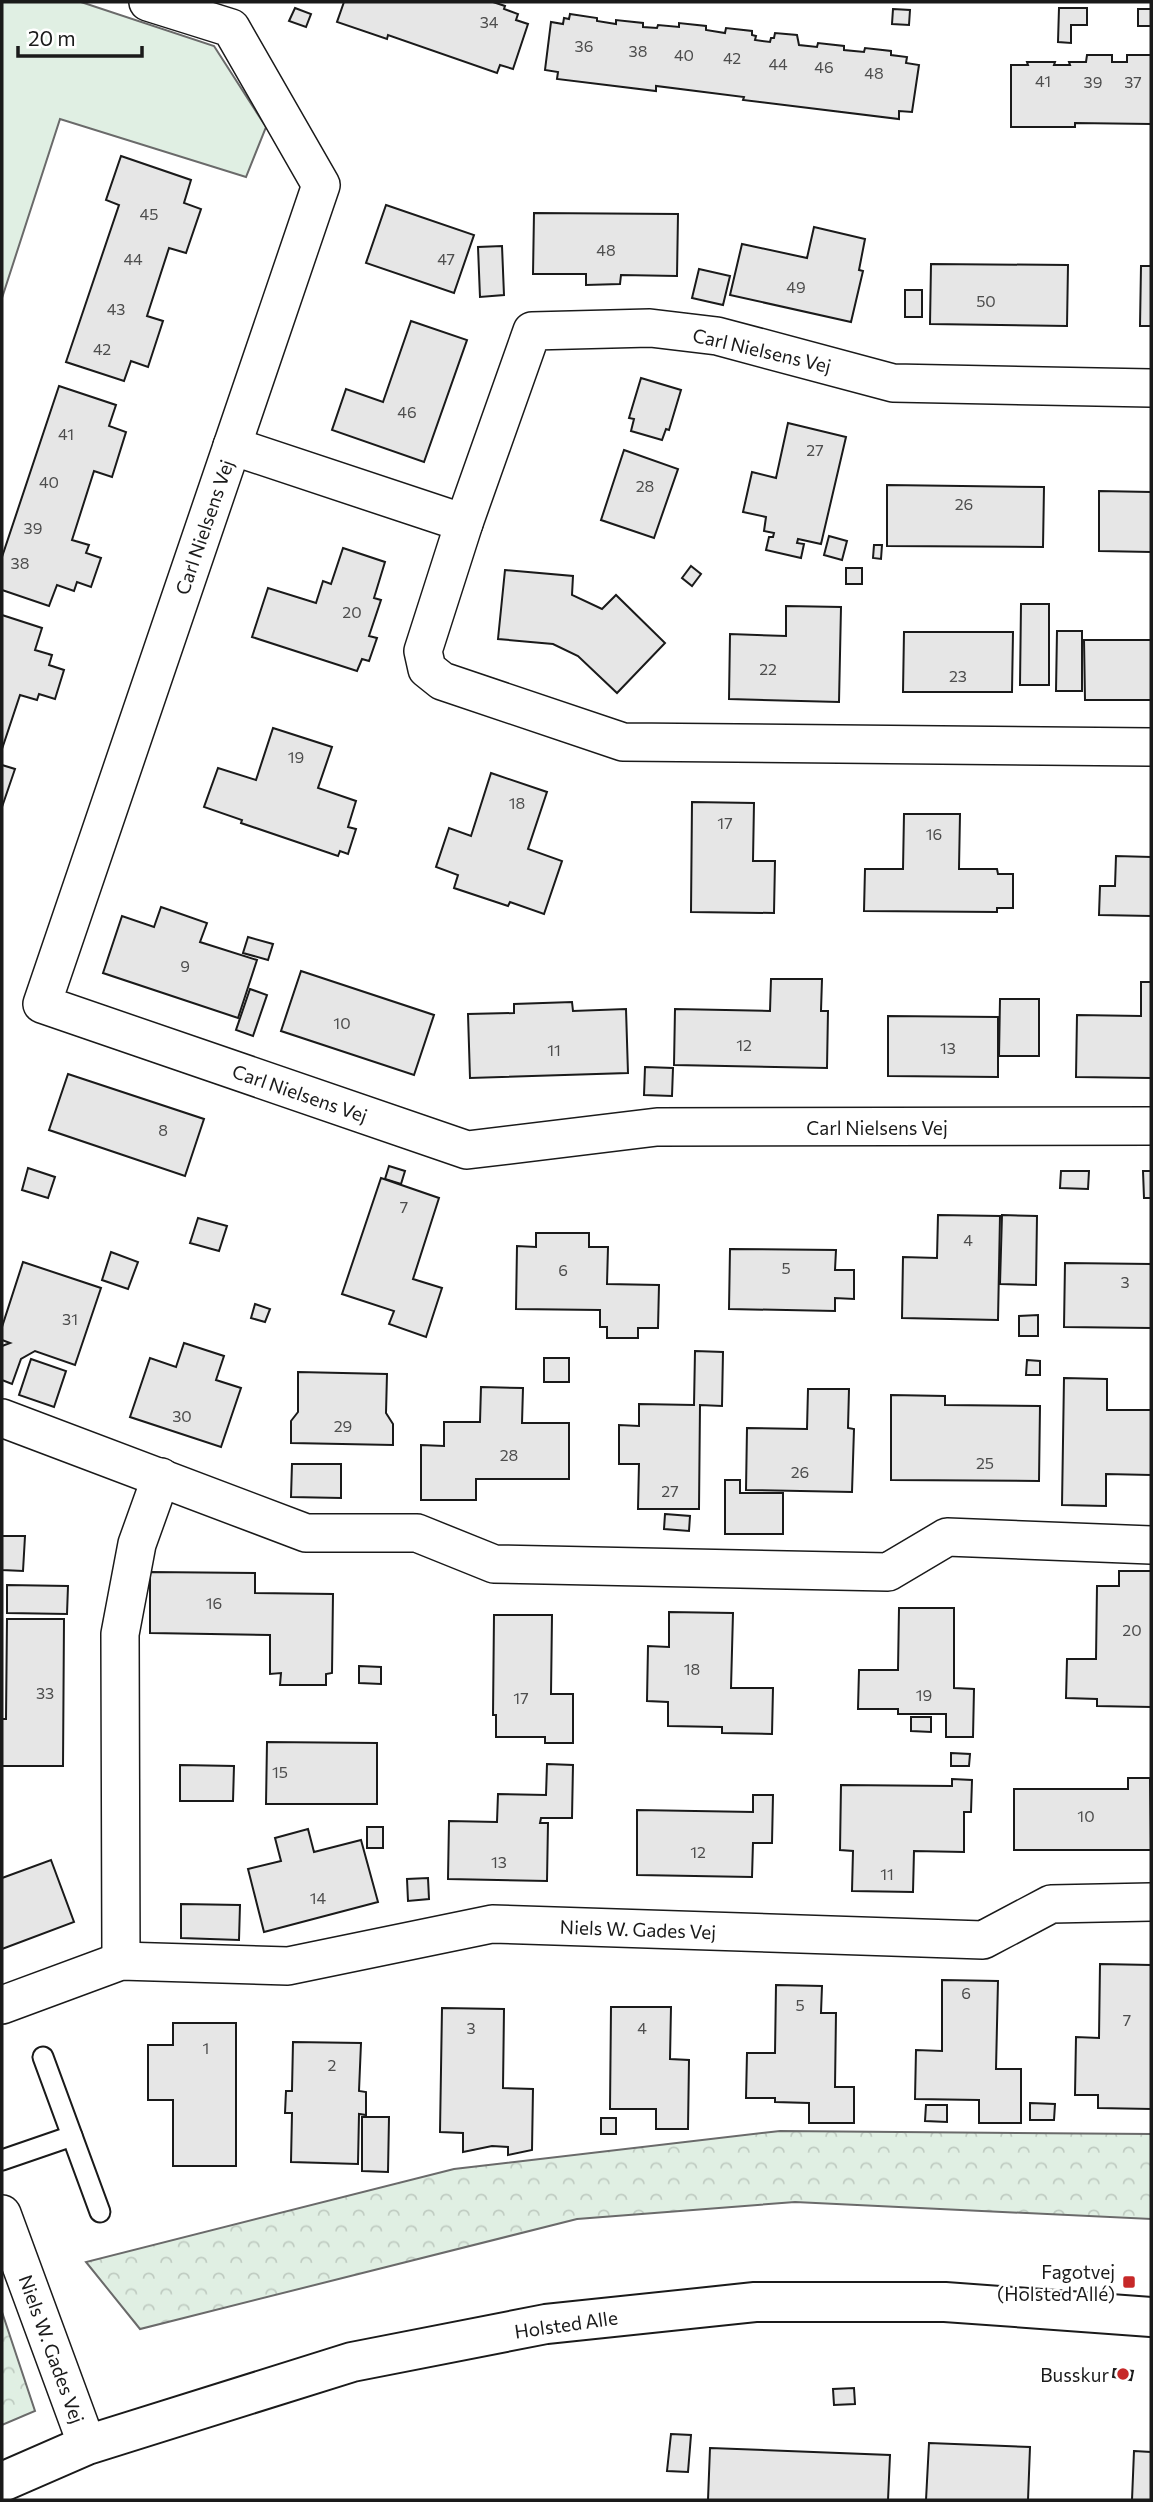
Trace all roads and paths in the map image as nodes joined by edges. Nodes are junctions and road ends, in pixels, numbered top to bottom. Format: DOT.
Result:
graph roads {
  1 [pos="148,2"];
  2 [pos="1151,388"];
  3 [pos="232,446"];
  4 [pos="464,523"];
  5 [pos="1151,747"];
  6 [pos="1151,1126"];
  7 [pos="2,1418"];
  8 [pos="161,1476"];
  9 [pos="1151,1545"];
  10 [pos="1151,1902"];
  11 [pos="121,1961"];
  12 [pos="2,2005"];
  13 [pos="43,2057"];
  14 [pos="72,2136"];
  15 [pos="2,2160"];
  16 [pos="100,2212"];
  17 [pos="2,2214"];
  18 [pos="1151,2317"];
  19 [pos="88,2445"];
  20 [pos="2,2482"];
  1 -- 3 [label="street, Carl Nielsens Vej"];
  2 -- 4 [label="street, Carl Nielsens Vej"];
  3 -- 4 [label="street, Carl Nielsens Vej"];
  3 -- 6 [label="street, Carl Nielsens Vej"];
  4 -- 5 [label="street, Carl Nielsens Vej"];
  7 -- 8 [label="street"];
  8 -- 9 [label="street"];
  8 -- 11 [label="street"];
  10 -- 11 [label="street, Niels W. Gades Vej"];
  11 -- 12 [label="street, Niels W. Gades Vej"];
  13 -- 14 [label="lane"];
  14 -- 15 [label="lane"];
  14 -- 16 [label="lane"];
  17 -- 19 [label="street, Niels W. Gades Vej"];
  18 -- 19 [label="street, Holsted Alle"];
  19 -- 20 [label="street, Holsted Alle"];
}
